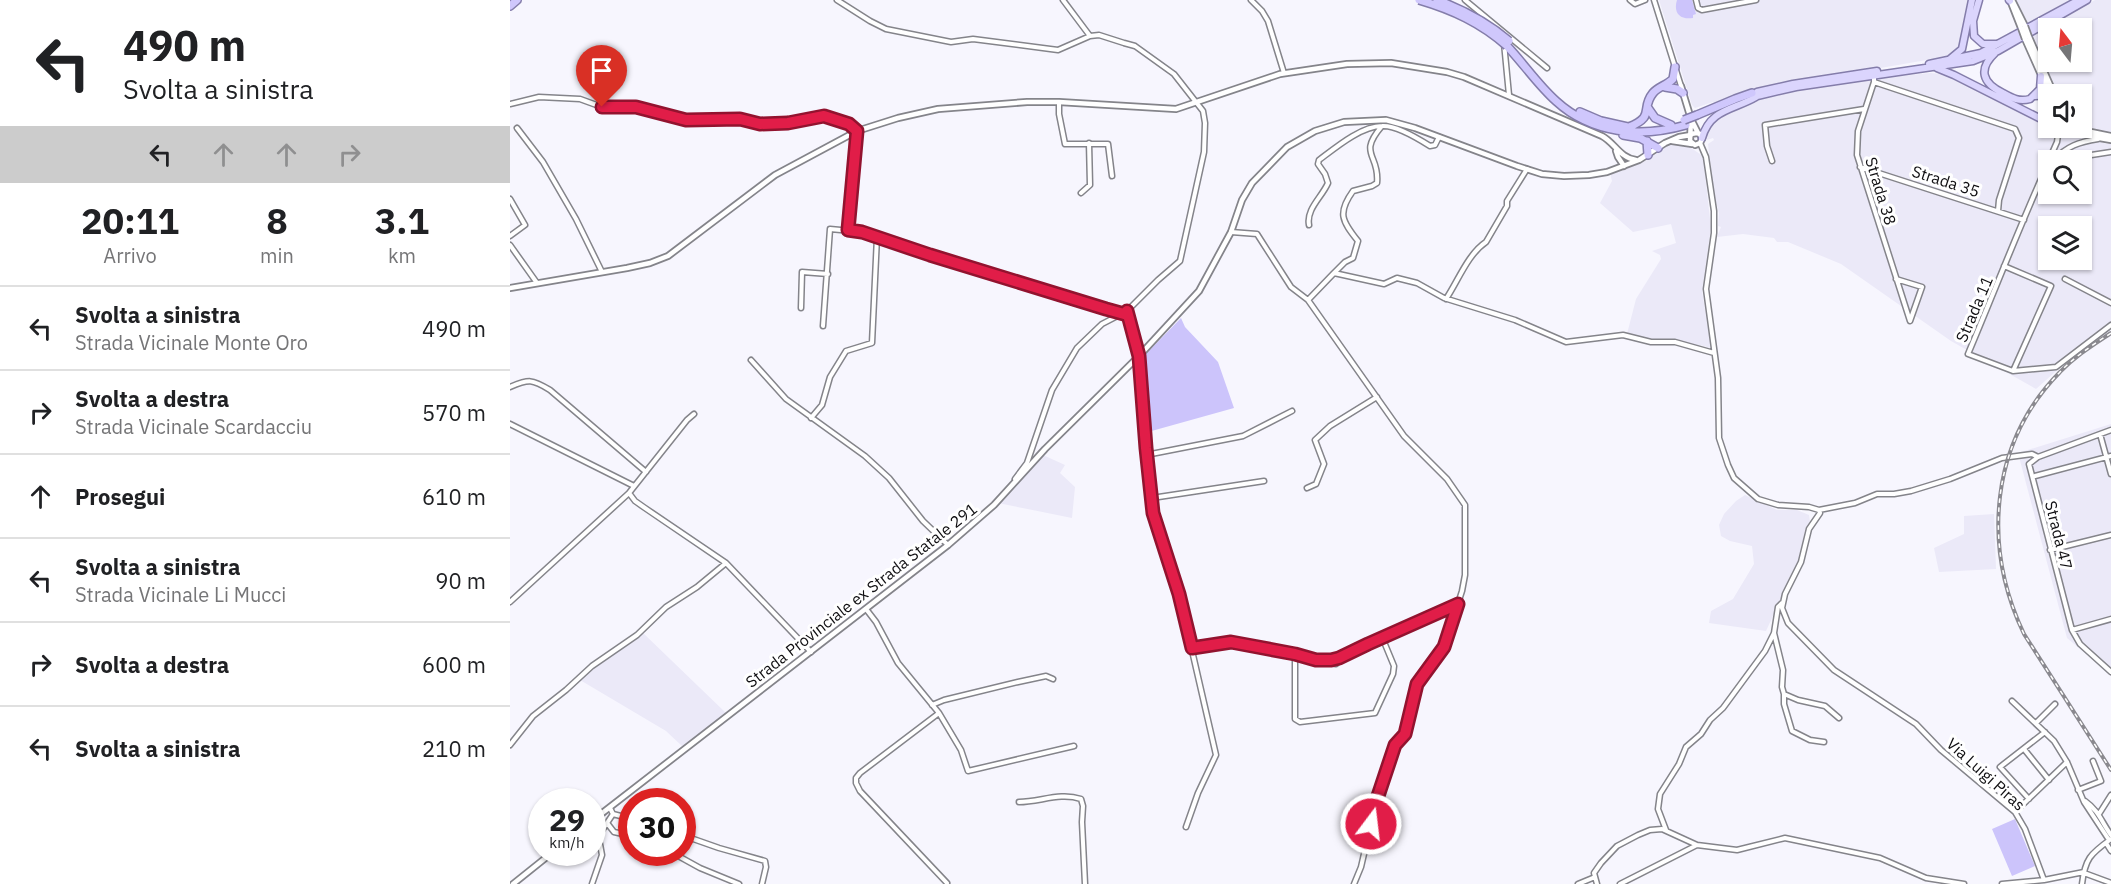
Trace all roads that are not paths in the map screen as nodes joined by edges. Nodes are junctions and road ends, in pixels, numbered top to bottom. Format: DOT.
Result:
graph roads {
  1 [pos="517,0"];
  2 [pos="837,0"];
  3 [pos="1063,0"];
  4 [pos="1251,0"];
  5 [pos="1419,0"];
  6 [pos="1437,0"];
  7 [pos="1465,0"];
  8 [pos="1630,0"];
  9 [pos="1645,0"];
  10 [pos="1654,0"];
  11 [pos="1696,0"];
  12 [pos="1756,0"];
  13 [pos="1972,0"];
  14 [pos="1979,0"];
  15 [pos="2010,0"];
  16 [pos="2079,0"];
  17 [pos="2087,0"];
  18 [pos="510,6"];
  19 [pos="1504,30"];
  20 [pos="1090,36"];
  21 [pos="2027,38"];
  22 [pos="1509,45"];
  23 [pos="1998,47"];
  24 [pos="1945,61"];
  25 [pos="1675,66"];
  26 [pos="1933,67"];
  27 [pos="1547,68"];
  28 [pos="1284,73"];
  29 [pos="2041,76"];
  30 [pos="1874,79"];
  31 [pos="2045,84"];
  32 [pos="2046,84"];
  33 [pos="1665,85"];
  34 [pos="1682,89"];
  35 [pos="1509,95"];
  36 [pos="1754,95"];
  37 [pos="2036,96"];
  38 [pos="1059,102"];
  39 [pos="1196,102"];
  40 [pos="510,104"];
  41 [pos="1648,108"];
  42 [pos="1864,110"];
  43 [pos="2038,117"];
  44 [pos="1691,121"];
  45 [pos="1383,125"];
  46 [pos="1671,125"];
  47 [pos="517,128"];
  48 [pos="1629,128"];
  49 [pos="1606,129"];
  50 [pos="856,131"];
  51 [pos="2092,132"];
  52 [pos="1691,135"];
  53 [pos="2092,136"];
  54 [pos="1439,137"];
  55 [pos="1679,137"];
  56 [pos="1700,138"];
  57 [pos="2111,138"];
  58 [pos="2102,139"];
  59 [pos="1647,141"];
  60 [pos="1672,141"];
  61 [pos="1089,143"];
  62 [pos="1692,144"];
  63 [pos="1658,148"];
  64 [pos="2066,150"];
  65 [pos="2111,152"];
  66 [pos="1619,155"];
  67 [pos="1648,155"];
  68 [pos="2092,155"];
  69 [pos="1639,160"];
  70 [pos="1772,161"];
  71 [pos="1624,166"];
  72 [pos="1860,167"];
  73 [pos="1527,170"];
  74 [pos="1606,172"];
  75 [pos="1112,176"];
  76 [pos="2038,188"];
  77 [pos="1082,193"];
  78 [pos="510,199"];
  79 [pos="1998,211"];
  80 [pos="2024,220"];
  81 [pos="1309,225"];
  82 [pos="848,230"];
  83 [pos="1231,232"];
  84 [pos="510,236"];
  85 [pos="877,237"];
  86 [pos="510,245"];
  87 [pos="2004,266"];
  88 [pos="602,272"];
  89 [pos="1334,273"];
  90 [pos="828,274"];
  91 [pos="1896,279"];
  92 [pos="2065,279"];
  93 [pos="537,284"];
  94 [pos="510,288"];
  95 [pos="1446,299"];
  96 [pos="1308,300"];
  97 [pos="2111,303"];
  98 [pos="801,308"];
  99 [pos="1126,313"];
  100 [pos="823,326"];
  101 [pos="2111,326"];
  102 [pos="1714,353"];
  103 [pos="1139,356"];
  104 [pos="751,360"];
  105 [pos="2013,371"];
  106 [pos="510,387"];
  107 [pos="1377,397"];
  108 [pos="1292,411"];
  109 [pos="694,414"];
  110 [pos="812,418"];
  111 [pos="510,424"];
  112 [pos="2111,430"];
  113 [pos="2100,434"];
  114 [pos="1146,455"];
  115 [pos="2109,456"];
  116 [pos="2038,457"];
  117 [pos="646,472"];
  118 [pos="2111,474"];
  119 [pos="2035,476"];
  120 [pos="1264,481"];
  121 [pos="634,486"];
  122 [pos="1307,488"];
  123 [pos="1007,490"];
  124 [pos="629,493"];
  125 [pos="1152,498"];
  126 [pos="1819,510"];
  127 [pos="2111,535"];
  128 [pos="948,545"];
  129 [pos="2050,550"];
  130 [pos="726,562"];
  131 [pos="1783,602"];
  132 [pos="510,603"];
  133 [pos="1458,604"];
  134 [pos="866,609"];
  135 [pos="2111,620"];
  136 [pos="2072,630"];
  137 [pos="1774,633"];
  138 [pos="1382,637"];
  139 [pos="1193,650"];
  140 [pos="811,652"];
  141 [pos="1295,655"];
  142 [pos="2111,672"];
  143 [pos="1053,679"];
  144 [pos="1784,694"];
  145 [pos="2012,702"];
  146 [pos="2055,704"];
  147 [pos="932,705"];
  148 [pos="939,713"];
  149 [pos="1839,718"];
  150 [pos="2036,723"];
  151 [pos="2045,732"];
  152 [pos="1824,742"];
  153 [pos="510,745"];
  154 [pos="1074,746"];
  155 [pos="2024,748"];
  156 [pos="2093,761"];
  157 [pos="2067,762"];
  158 [pos="2049,780"];
  159 [pos="2078,790"];
  160 [pos="2111,795"];
  161 [pos="2029,799"];
  162 [pos="2082,799"];
  163 [pos="1019,802"];
  164 [pos="2104,803"];
  165 [pos="2092,806"];
  166 [pos="610,808"];
  167 [pos="606,811"];
  168 [pos="2015,812"];
  169 [pos="2090,812"];
  170 [pos="2100,813"];
  171 [pos="613,814"];
  172 [pos="618,815"];
  173 [pos="607,823"];
  174 [pos="2097,824"];
  175 [pos="1186,827"];
  176 [pos="1665,830"];
  177 [pos="618,833"];
  178 [pos="2109,839"];
  179 [pos="696,840"];
  180 [pos="1697,845"];
  181 [pos="2111,851"];
  182 [pos="536,866"];
  183 [pos="696,866"];
  184 [pos="2084,872"];
  185 [pos="1595,877"];
  186 [pos="2044,880"];
  187 [pos="947,883"];
  188 [pos="2111,883"];
  189 [pos="513,884"];
  190 [pos="592,884"];
  191 [pos="739,884"];
  192 [pos="762,884"];
  193 [pos="1085,884"];
  194 [pos="1354,884"];
  195 [pos="1578,884"];
  196 [pos="1597,884"];
  197 [pos="1620,884"];
  198 [pos="1964,884"];
  199 [pos="2002,884"];
  200 [pos="2082,884"];
  1 -- 18 [label="highway"];
  2 -- 20 [label="street"];
  3 -- 20 [label="street"];
  4 -- 28 [label="street"];
  5 -- 22 [label="highway, bridge"];
  6 -- 22 [label="highway, bridge"];
  7 -- 19 [label="street"];
  8 -- 9 [label="street"];
  10 -- 25 [label="street"];
  11 -- 12 [label="street"];
  13 -- 24 [label="main road"];
  14 -- 23 [label="main road"];
  15 -- 21 [label="street, bridge"];
  16 -- 23 [label="main road"];
  17 -- 23 [label="main road"];
  19 -- 27 [label="street"];
  19 -- 35 [label="street"];
  20 -- 39 [label="street"];
  21 -- 29 [label="street"];
  21 -- 32 [label="street"];
  22 -- 48 [label="highway"];
  22 -- 49 [label="highway"];
  23 -- 24 [label="main road"];
  23 -- 26 [label="main road"];
  23 -- 37 [label="main road"];
  24 -- 36 [label="main road"];
  25 -- 33 [label="highway"];
  25 -- 34 [label="street"];
  26 -- 30 [label="main road"];
  26 -- 43 [label="main road"];
  28 -- 35 [label="street"];
  28 -- 39 [label="street"];
  29 -- 31 [label="street"];
  29 -- 37 [label="main road"];
  30 -- 36 [label="main road"];
  30 -- 42 [label="street, Strada 38"];
  30 -- 79 [label="street"];
  33 -- 34 [label="highway"];
  33 -- 41 [label="highway"];
  34 -- 44 [label="street"];
  35 -- 66 [label="street"];
  36 -- 44 [label="highway"];
  36 -- 56 [label="main road"];
  38 -- 39 [label="street"];
  38 -- 50 [label="street"];
  38 -- 61 [label="street"];
  39 -- 99 [label="street"];
  40 -- 50 [label="street"];
  41 -- 46 [label="highway"];
  41 -- 48 [label="highway"];
  42 -- 70 [label="street"];
  42 -- 72 [label="street, Strada 38"];
  44 -- 46 [label="highway"];
  44 -- 49 [label="highway"];
  44 -- 52 [label="street"];
  44 -- 55 [label="street"];
  44 -- 56 [label="street"];
  45 -- 54 [label="street"];
  45 -- 81 [label="street"];
  45 -- 89 [label="street"];
  46 -- 48 [label="highway"];
  47 -- 88 [label="street"];
  49 -- 59 [label="highway"];
  50 -- 82 [label="street"];
  50 -- 88 [label="street"];
  51 -- 57 [label="street"];
  52 -- 55 [label="street, Strada Provinciale ex Strada Statale 291"];
  52 -- 56 [label="street, Strada Provinciale ex Strada Statale 291"];
  52 -- 62 [label="street"];
  53 -- 58 [label="street"];
  54 -- 73 [label="street, Strada Provinciale ex Strada Statale 291"];
  54 -- 83 [label="street, Strada Provinciale ex Strada Statale 291"];
  55 -- 60 [label="street, Strada Provinciale ex Strada Statale 291"];
  56 -- 62 [label="street"];
  56 -- 102 [label="street"];
  57 -- 58 [label="street"];
  58 -- 64 [label="street"];
  59 -- 63 [label="highway"];
  59 -- 67 [label="highway"];
  60 -- 62 [label="street"];
  60 -- 63 [label="street, Strada Provinciale ex Strada Statale 291"];
  61 -- 75 [label="street"];
  61 -- 77 [label="street"];
  63 -- 67 [label="street, Strada Provinciale ex Strada Statale 291"];
  65 -- 68 [label="street"];
  66 -- 69 [label="street"];
  66 -- 71 [label="street"];
  66 -- 74 [label="street"];
  67 -- 69 [label="street, Strada Provinciale ex Strada Statale 291"];
  69 -- 71 [label="street, Strada Provinciale ex Strada Statale 291"];
  71 -- 74 [label="street, Strada Provinciale ex Strada Statale 291"];
  72 -- 79 [label="street, Strada 35"];
  72 -- 91 [label="street, Strada 38"];
  73 -- 74 [label="street, Strada Provinciale ex Strada Statale 291"];
  73 -- 95 [label="street"];
  76 -- 80 [label="street, Strada 11"];
  78 -- 84 [label="street"];
  79 -- 80 [label="street, Strada 35"];
  80 -- 87 [label="street, Strada 11"];
  82 -- 85 [label="street"];
  82 -- 90 [label="street"];
  83 -- 96 [label="street"];
  83 -- 103 [label="street, Strada Provinciale ex Strada Statale 291"];
  85 -- 99 [label="street"];
  85 -- 110 [label="street"];
  86 -- 93 [label="street"];
  87 -- 105 [label="street, Strada 11"];
  87 -- 105 [label="street"];
  88 -- 93 [label="street"];
  89 -- 95 [label="street"];
  89 -- 96 [label="street"];
  90 -- 98 [label="street"];
  90 -- 100 [label="street"];
  91 -- 91 [label="street, Strada 38"];
  92 -- 97 [label="street"];
  93 -- 94 [label="street"];
  95 -- 102 [label="street"];
  96 -- 107 [label="street"];
  99 -- 103 [label="street"];
  99 -- 123 [label="street"];
  101 -- 105 [label="street"];
  102 -- 126 [label="street"];
  103 -- 114 [label="street"];
  103 -- 123 [label="street, Strada Provinciale ex Strada Statale 291"];
  104 -- 110 [label="street"];
  106 -- 117 [label="street"];
  107 -- 122 [label="street"];
  107 -- 133 [label="street"];
  108 -- 114 [label="street"];
  109 -- 117 [label="street"];
  110 -- 128 [label="street"];
  111 -- 121 [label="street"];
  112 -- 113 [label="street"];
  113 -- 115 [label="street"];
  113 -- 116 [label="street"];
  114 -- 125 [label="street"];
  115 -- 118 [label="street"];
  115 -- 119 [label="street"];
  116 -- 126 [label="street"];
  116 -- 129 [label="street, Strada 47"];
  117 -- 121 [label="street"];
  120 -- 125 [label="street"];
  121 -- 124 [label="street"];
  123 -- 128 [label="street, Strada Provinciale ex Strada Statale 291"];
  124 -- 130 [label="street"];
  124 -- 132 [label="street"];
  125 -- 139 [label="street"];
  126 -- 131 [label="street"];
  127 -- 129 [label="street"];
  128 -- 134 [label="street, Strada Provinciale ex Strada Statale 291"];
  129 -- 136 [label="street, Strada 47"];
  130 -- 140 [label="street"];
  130 -- 153 [label="street"];
  131 -- 137 [label="street"];
  131 -- 168 [label="street, Via Luigi Piras"];
  133 -- 138 [label="street"];
  133 -- 194 [label="street"];
  134 -- 140 [label="street, Strada Provinciale ex Strada Statale 291"];
  134 -- 147 [label="street"];
  135 -- 136 [label="street"];
  136 -- 142 [label="street, Strada 47"];
  137 -- 144 [label="street"];
  137 -- 176 [label="street"];
  138 -- 141 [label="street"];
  138 -- 141 [label="street"];
  139 -- 141 [label="street"];
  139 -- 175 [label="street"];
  140 -- 166 [label="street, Strada Provinciale ex Strada Statale 291"];
  143 -- 147 [label="street"];
  144 -- 149 [label="street"];
  144 -- 152 [label="street"];
  145 -- 150 [label="street"];
  146 -- 150 [label="street"];
  147 -- 148 [label="street"];
  148 -- 154 [label="street"];
  148 -- 187 [label="street"];
  150 -- 151 [label="street"];
  151 -- 155 [label="street"];
  151 -- 157 [label="street"];
  155 -- 158 [label="street"];
  155 -- 161 [label="street"];
  156 -- 159 [label="street"];
  157 -- 158 [label="street"];
  157 -- 159 [label="street"];
  158 -- 161 [label="street"];
  159 -- 162 [label="street"];
  160 -- 164 [label="street"];
  161 -- 168 [label="street"];
  162 -- 165 [label="street"];
  162 -- 169 [label="street"];
  163 -- 193 [label="street"];
  164 -- 165 [label="street"];
  164 -- 170 [label="street"];
  165 -- 170 [label="street"];
  166 -- 167 [label="street, Strada Provinciale ex Strada Statale 291"];
  166 -- 171 [label="street"];
  168 -- 186 [label="street, Via Luigi Piras"];
  169 -- 170 [label="street"];
  169 -- 174 [label="street"];
  170 -- 174 [label="street"];
  170 -- 178 [label="street"];
  171 -- 172 [label="street"];
  171 -- 173 [label="street"];
  173 -- 177 [label="street"];
  173 -- 190 [label="street"];
  174 -- 178 [label="street"];
  176 -- 180 [label="street"];
  176 -- 185 [label="street"];
  178 -- 181 [label="street"];
  178 -- 184 [label="street"];
  179 -- 192 [label="street"];
  180 -- 197 [label="street"];
  180 -- 198 [label="street"];
  182 -- 189 [label="street"];
  183 -- 191 [label="street"];
  184 -- 186 [label="street"];
  184 -- 188 [label="street"];
  184 -- 200 [label="street"];
  185 -- 195 [label="street"];
  185 -- 196 [label="street"];
  186 -- 199 [label="street"];
}
